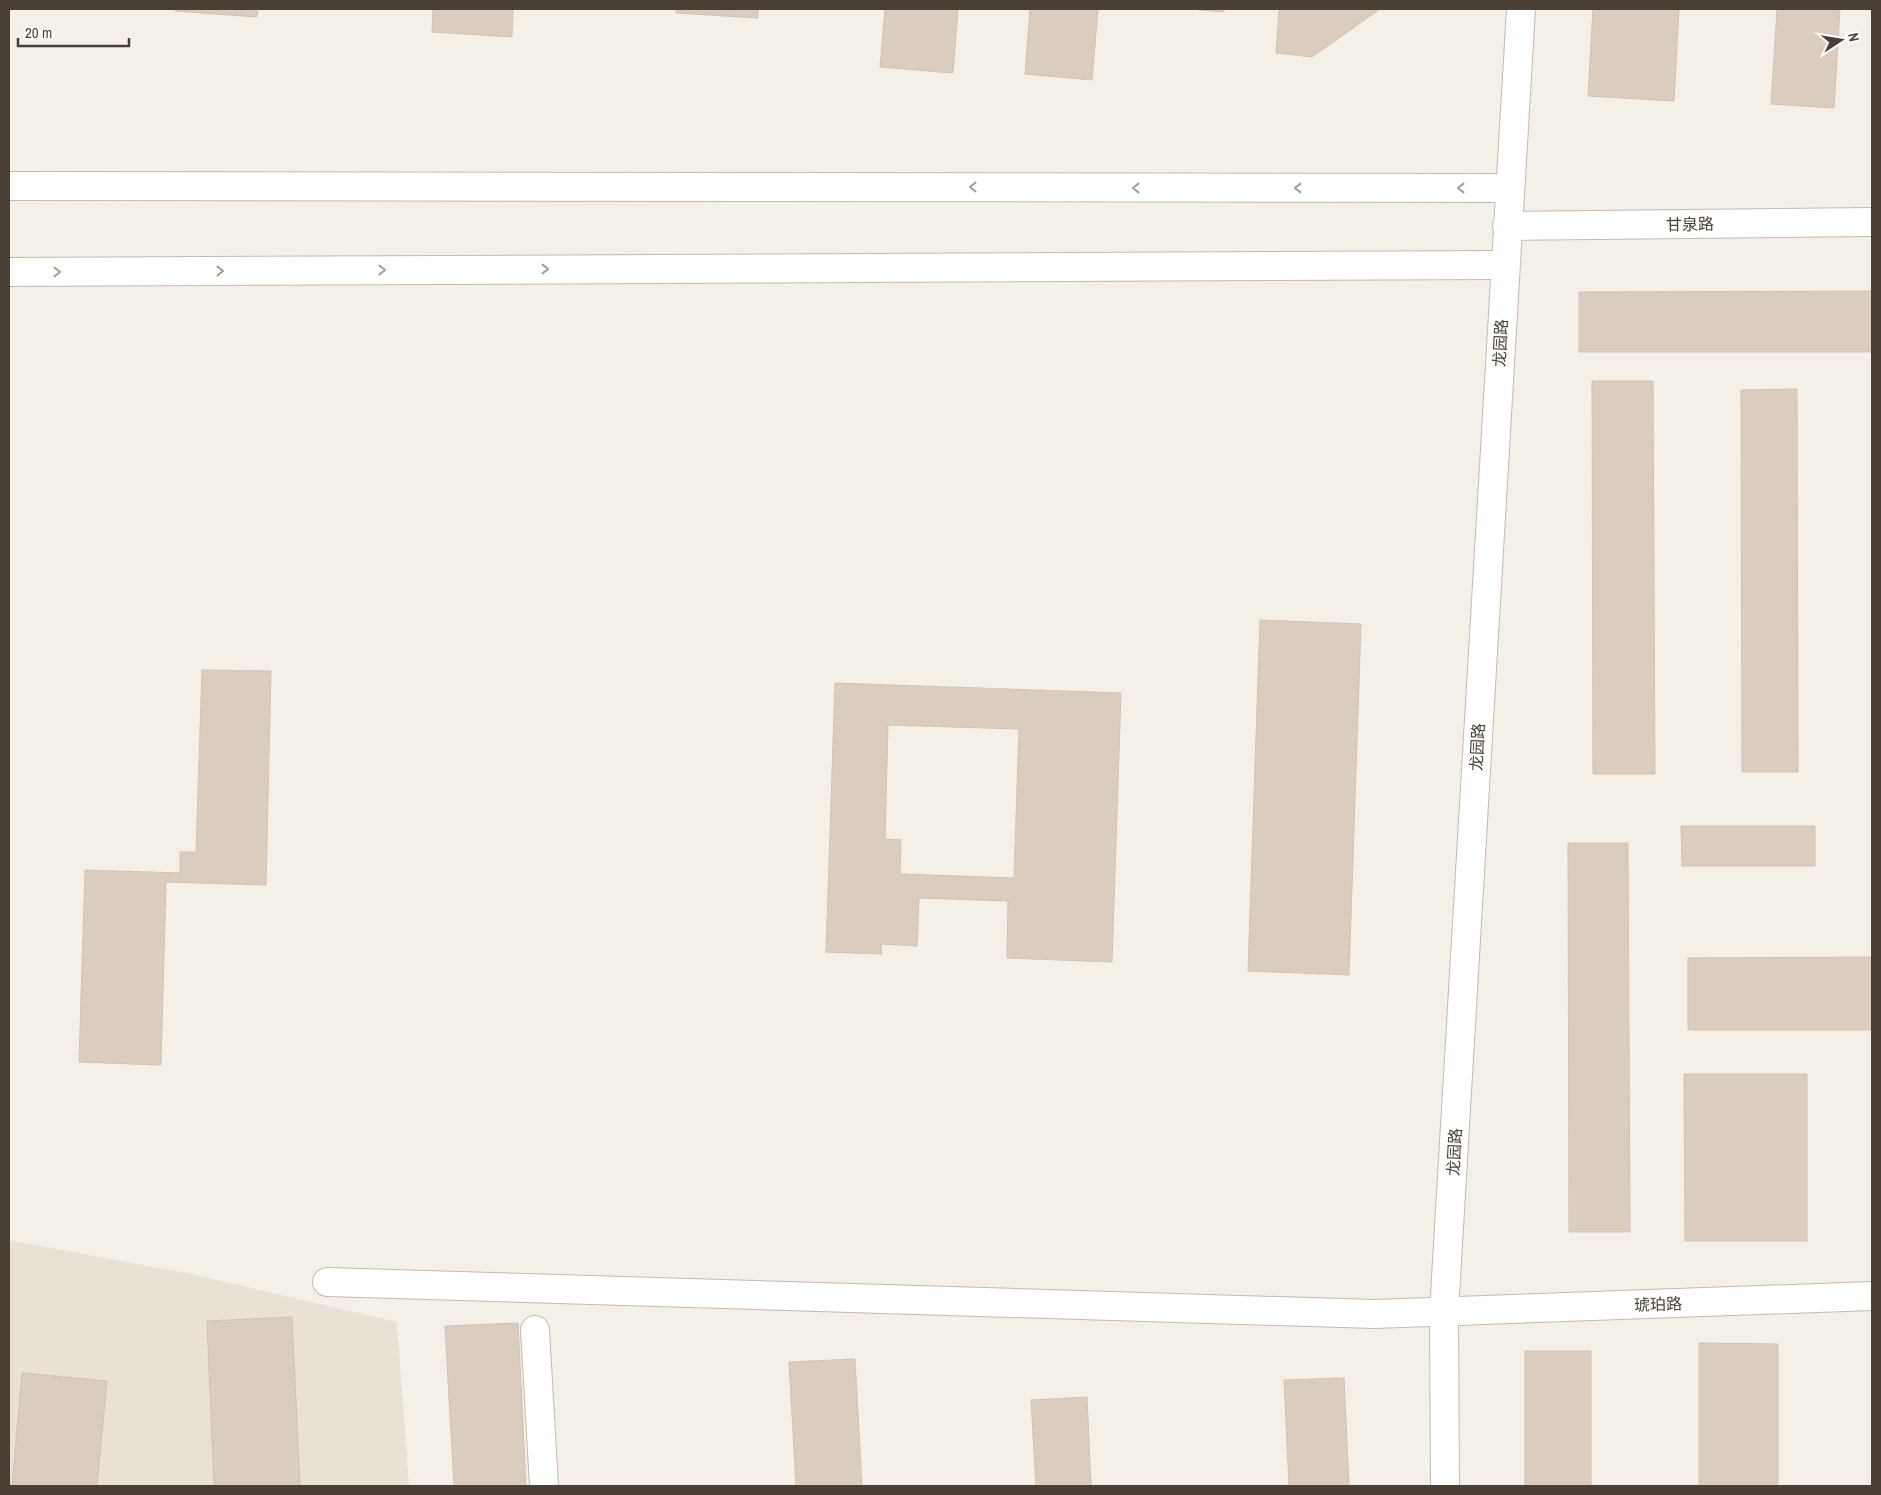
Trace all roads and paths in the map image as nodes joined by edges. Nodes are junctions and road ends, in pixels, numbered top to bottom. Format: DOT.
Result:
graph roads {
  1 [pos="1521,9"];
  2 [pos="9,186"];
  3 [pos="1509,188"];
  4 [pos="1872,222"];
  5 [pos="1507,226"];
  6 [pos="1505,265"];
  7 [pos="9,272"];
  8 [pos="327,1282"];
  9 [pos="1872,1296"];
  10 [pos="1444,1312"];
  11 [pos="535,1330"];
  12 [pos="544,1486"];
  13 [pos="1445,1486"];
  1 -- 3 [label="street, 龙园路"];
  3 -- 2 [label="street, one-way"];
  3 -- 5 [label="street, 龙园路"];
  4 -- 5 [label="street, 甘泉路"];
  5 -- 6 [label="street, 龙园路"];
  7 -- 6 [label="street, one-way"];
  6 -- 10 [label="street, 龙园路"];
  8 -- 10 [label="street, 琥珀路"];
  9 -- 10 [label="street, 琥珀路"];
  10 -- 13 [label="street, 龙园路"];
  11 -- 12 [label="street"];
}
